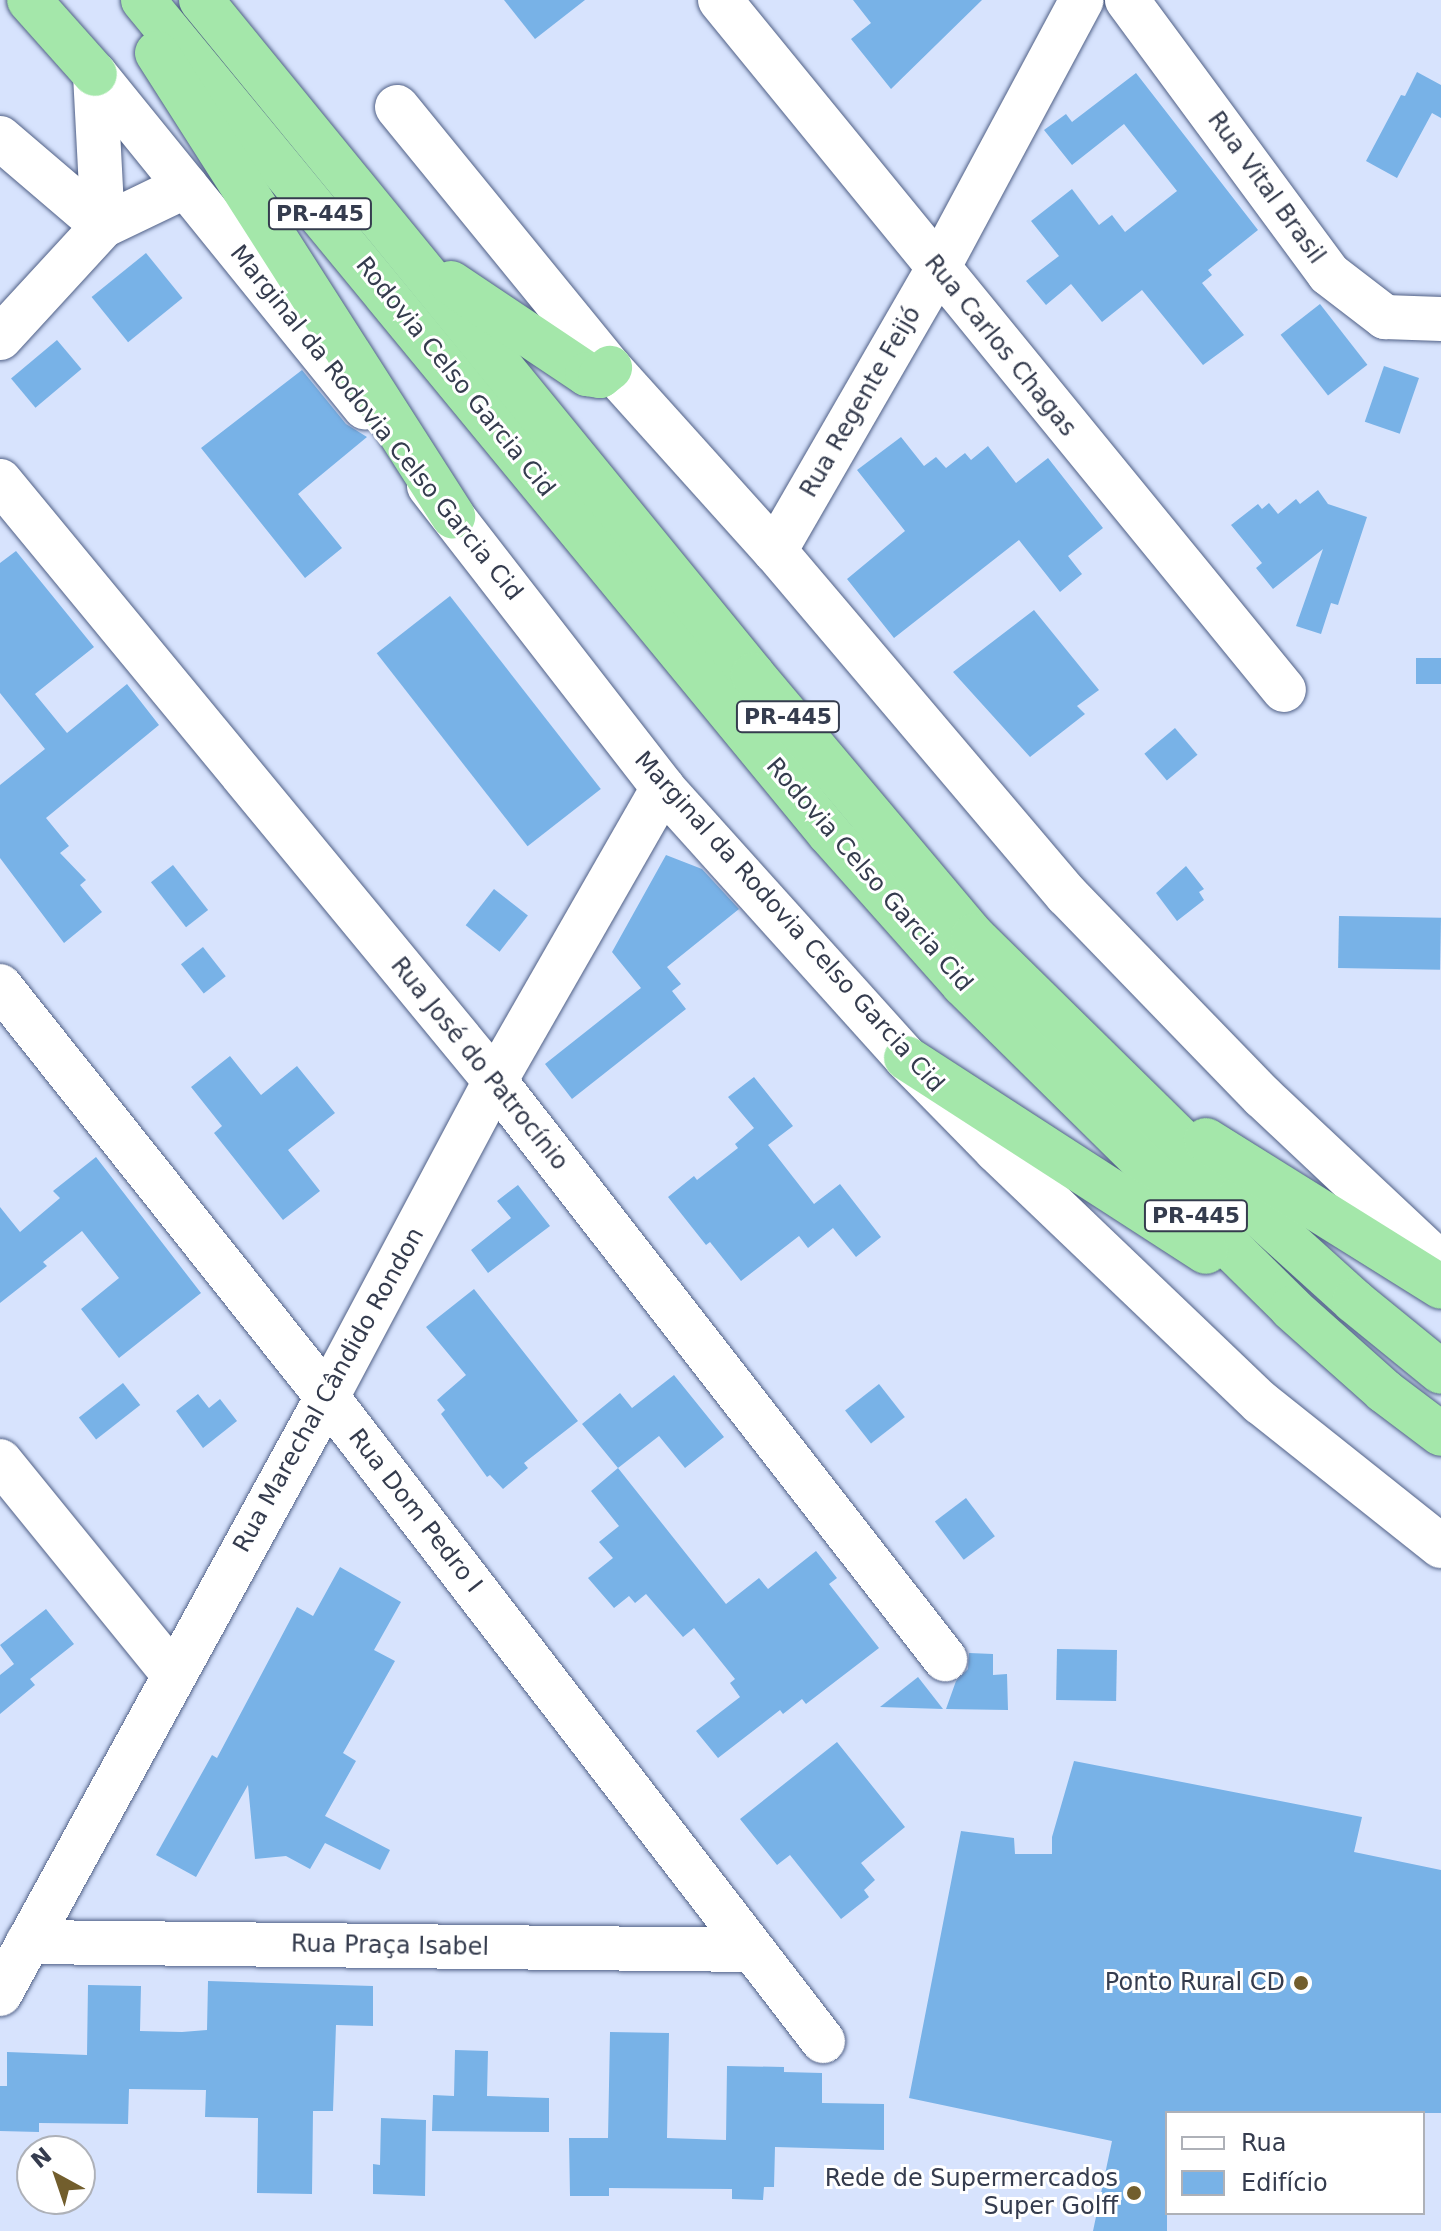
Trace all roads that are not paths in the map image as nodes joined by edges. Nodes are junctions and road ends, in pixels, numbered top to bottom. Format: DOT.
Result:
graph roads {
  1 [pos="29,0"];
  2 [pos="123,0"];
  3 [pos="143,0"];
  4 [pos="201,0"];
  5 [pos="243,0"];
  6 [pos="720,0"];
  7 [pos="1082,0"];
  8 [pos="1127,0"];
  9 [pos="95,74"];
  10 [pos="397,107"];
  11 [pos="292,112"];
  12 [pos="0,138"];
  13 [pos="186,186"];
  14 [pos="103,226"];
  15 [pos="412,257"];
  16 [pos="937,270"];
  17 [pos="1441,319"];
  18 [pos="0,338"];
  19 [pos="610,368"];
  20 [pos="0,481"];
  21 [pos="453,516"];
  22 [pos="775,551"];
  23 [pos="1284,690"];
  24 [pos="663,788"];
  25 [pos="0,986"];
  26 [pos="906,1058"];
  27 [pos="495,1081"];
  28 [pos="1129,1092"];
  29 [pos="1441,1264"];
  30 [pos="1441,1287"];
  31 [pos="1291,1308"];
  32 [pos="1441,1372"];
  33 [pos="327,1397"];
  34 [pos="1441,1434"];
  35 [pos="0,1461"];
  36 [pos="1441,1546"];
  37 [pos="945,1659"];
  38 [pos="173,1674"];
  39 [pos="28,1942"];
  40 [pos="752,1950"];
  41 [pos="0,1994"];
  42 [pos="823,2041"];
  1 -- 9 [label="highway"];
  2 -- 21 [label="highway"];
  3 -- 31 [label="highway, Rodovia Celso Garcia Cid / PR-445"];
  4 -- 11 [label="highway, Rodovia Celso Garcia Cid / PR-445"];
  5 -- 11 [label="highway"];
  6 -- 16 [label="street, Rua Carlos Chagas"];
  7 -- 16 [label="street, Rua Regente Feijó"];
  8 -- 17 [label="street, Rua Vital Brasil"];
  9 -- 13 [label="street, Marginal da Rodovia Celso Garcia Cid"];
  9 -- 14 [label="street"];
  10 -- 19 [label="street"];
  11 -- 15 [label="highway, Rodovia Celso Garcia Cid / PR-445"];
  12 -- 14 [label="street"];
  13 -- 14 [label="street"];
  13 -- 21 [label="street, Marginal da Rodovia Celso Garcia Cid"];
  14 -- 18 [label="street"];
  15 -- 19 [label="highway"];
  15 -- 28 [label="highway, Rodovia Celso Garcia Cid / PR-445"];
  16 -- 22 [label="street, Rua Regente Feijó"];
  16 -- 23 [label="street, Rua Carlos Chagas"];
  19 -- 22 [label="street"];
  20 -- 27 [label="street, Rua José do Patrocínio"];
  21 -- 24 [label="street, Marginal da Rodovia Celso Garcia Cid"];
  22 -- 29 [label="street"];
  24 -- 26 [label="street, Marginal da Rodovia Celso Garcia Cid"];
  24 -- 27 [label="street, Rua Marechal Cândido Rondon"];
  25 -- 33 [label="street, Rua Dom Pedro I"];
  26 -- 31 [label="highway"];
  26 -- 36 [label="street, Marginal da Rodovia Celso Garcia Cid"];
  27 -- 33 [label="street, Rua Marechal Cândido Rondon"];
  27 -- 37 [label="street, Rua José do Patrocínio"];
  28 -- 30 [label="highway"];
  28 -- 32 [label="highway, Rodovia Celso Garcia Cid / PR-445"];
  31 -- 34 [label="highway, Rodovia Celso Garcia Cid / PR-445"];
  33 -- 38 [label="street, Rua Marechal Cândido Rondon"];
  33 -- 40 [label="street, Rua Dom Pedro I"];
  35 -- 38 [label="street"];
  38 -- 39 [label="street, Rua Marechal Cândido Rondon"];
  39 -- 40 [label="street, Rua Praça Isabel"];
  39 -- 41 [label="street, Rua Marechal Cândido Rondon"];
  40 -- 42 [label="street, Rua Dom Pedro I"];
}
